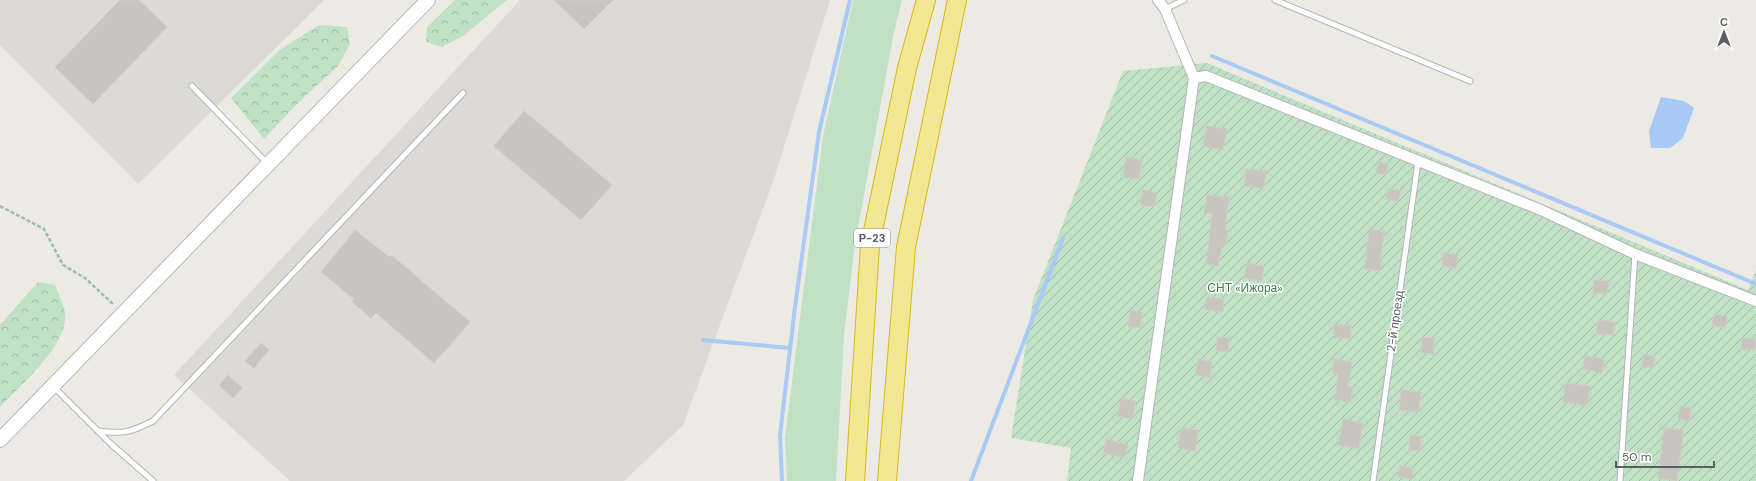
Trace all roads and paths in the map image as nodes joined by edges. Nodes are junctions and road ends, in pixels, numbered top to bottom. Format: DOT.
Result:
graph roads {
  1 [pos="428,0"];
  2 [pos="926,0"];
  3 [pos="1158,0"];
  4 [pos="1184,0"];
  5 [pos="1275,0"];
  6 [pos="958,2"];
  7 [pos="1166,10"];
  8 [pos="1194,78"];
  9 [pos="1470,81"];
  10 [pos="192,86"];
  11 [pos="463,93"];
  12 [pos="1418,162"];
  13 [pos="269,164"];
  14 [pos="0,206"];
  15 [pos="1635,254"];
  16 [pos="1756,301"];
  17 [pos="123,314"];
  18 [pos="53,386"];
  19 [pos="98,431"];
  20 [pos="0,440"];
  21 [pos="153,481"];
  22 [pos="855,481"];
  23 [pos="887,481"];
  24 [pos="1138,481"];
  25 [pos="1373,481"];
  26 [pos="1620,481"];
  1 -- 13 [label="street"];
  2 -- 22 [label="highway, Р-23"];
  3 -- 7 [label="street"];
  4 -- 7 [label="lane"];
  5 -- 9 [label="lane"];
  6 -- 23 [label="highway, Р-23"];
  7 -- 8 [label="street"];
  8 -- 12 [label="street"];
  8 -- 24 [label="street"];
  10 -- 13 [label="lane"];
  11 -- 19 [label="lane"];
  12 -- 15 [label="street"];
  12 -- 25 [label="lane, 2-й проезд"];
  13 -- 17 [label="street"];
  14 -- 17 [label="path"];
  15 -- 16 [label="street"];
  15 -- 26 [label="lane"];
  17 -- 18 [label="street"];
  18 -- 19 [label="lane"];
  18 -- 20 [label="street"];
  19 -- 21 [label="lane"];
}
